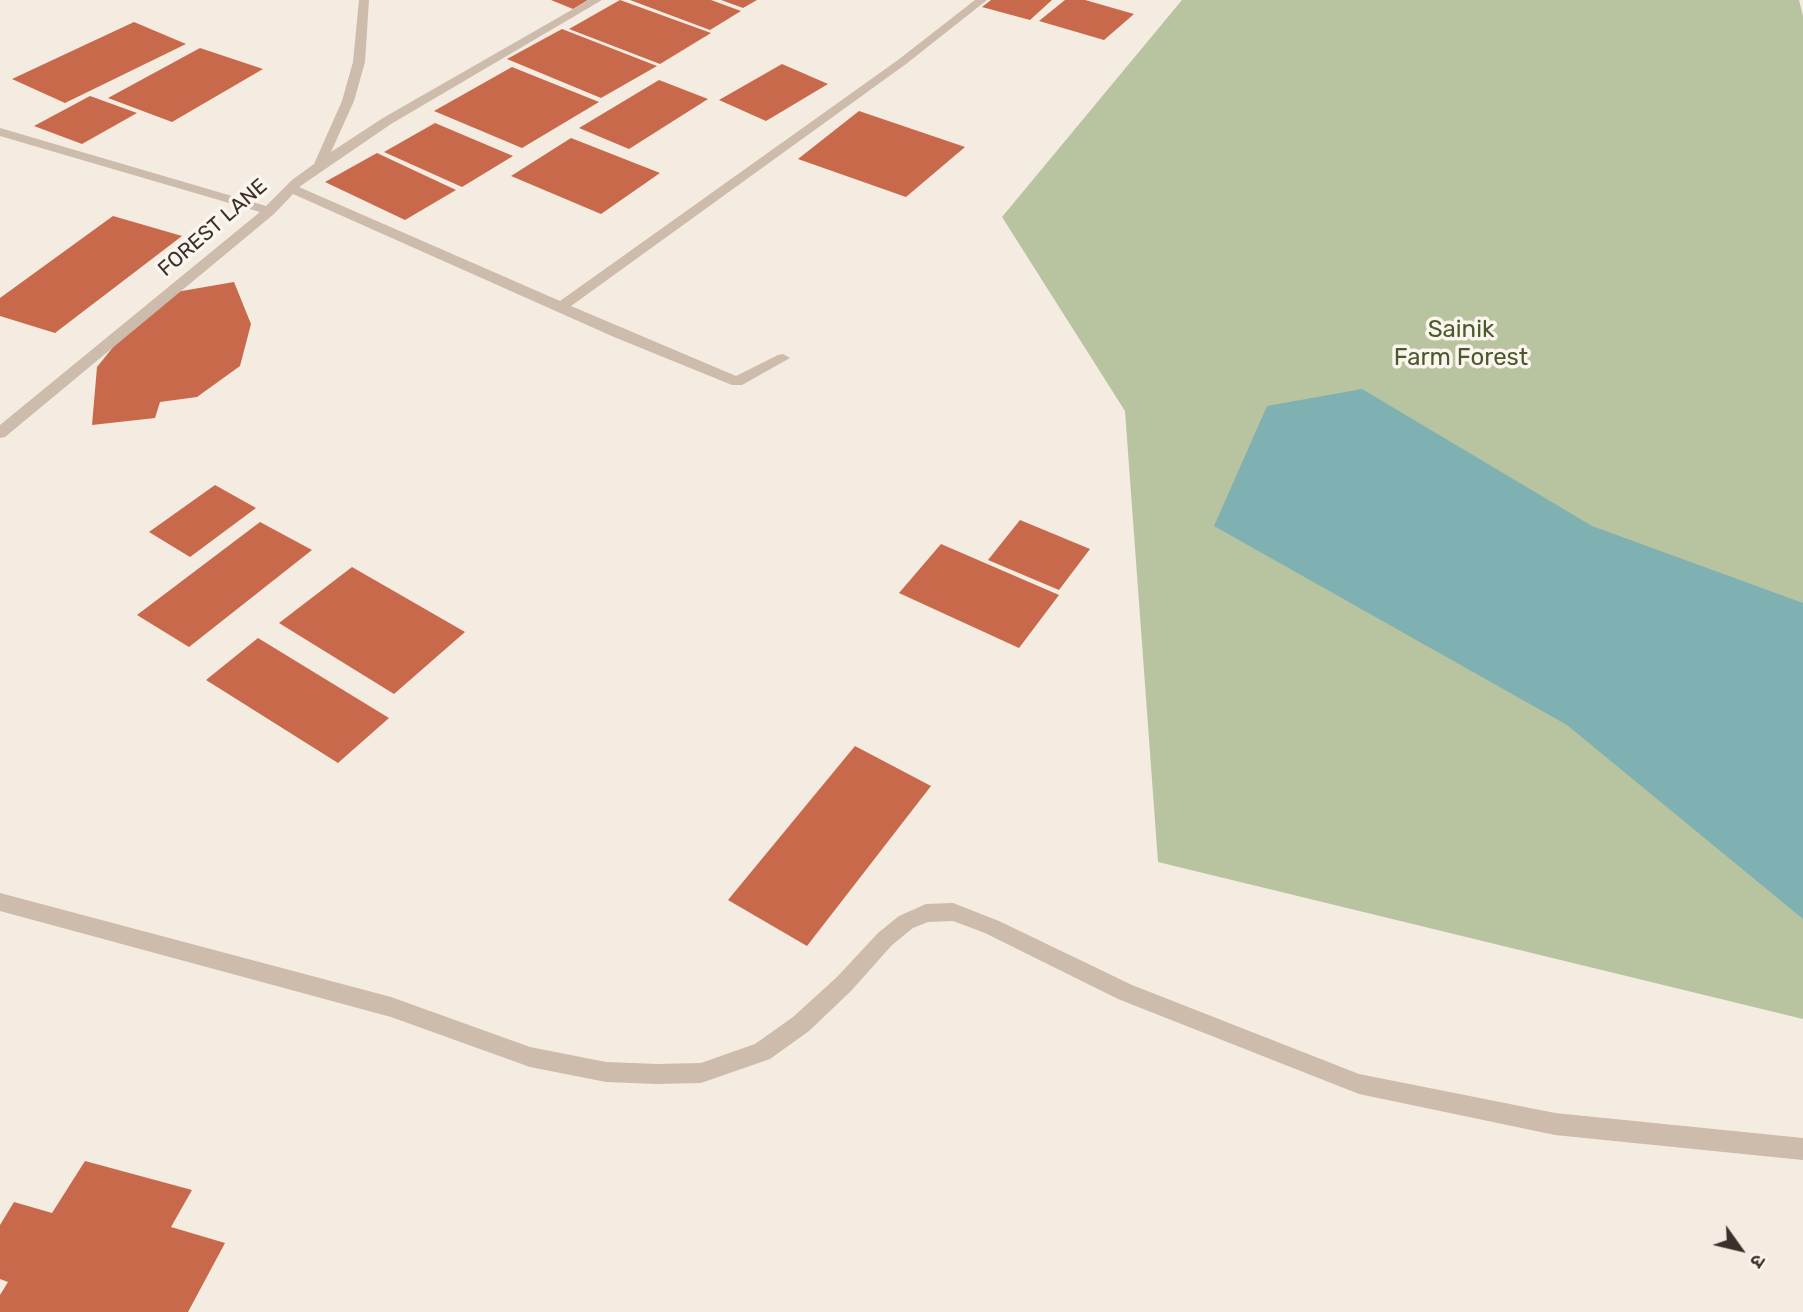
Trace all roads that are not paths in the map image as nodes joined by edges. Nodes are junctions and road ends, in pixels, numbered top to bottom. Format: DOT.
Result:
graph roads {
  1 [pos="365,0"];
  2 [pos="597,0"];
  3 [pos="982,0"];
  4 [pos="0,132"];
  5 [pos="319,166"];
  6 [pos="291,188"];
  7 [pos="269,211"];
  8 [pos="561,307"];
  9 [pos="783,358"];
  10 [pos="0,433"];
  11 [pos="0,902"];
  12 [pos="1803,1149"];
  1 -- 5 [label="street, FOREST LANE"];
  2 -- 5 [label="street"];
  3 -- 8 [label="street"];
  4 -- 7 [label="street"];
  5 -- 6 [label="street, FOREST LANE"];
  6 -- 7 [label="street, FOREST LANE"];
  6 -- 8 [label="street"];
  7 -- 10 [label="street, FOREST LANE"];
  8 -- 9 [label="street"];
  11 -- 12 [label="street"];
}
